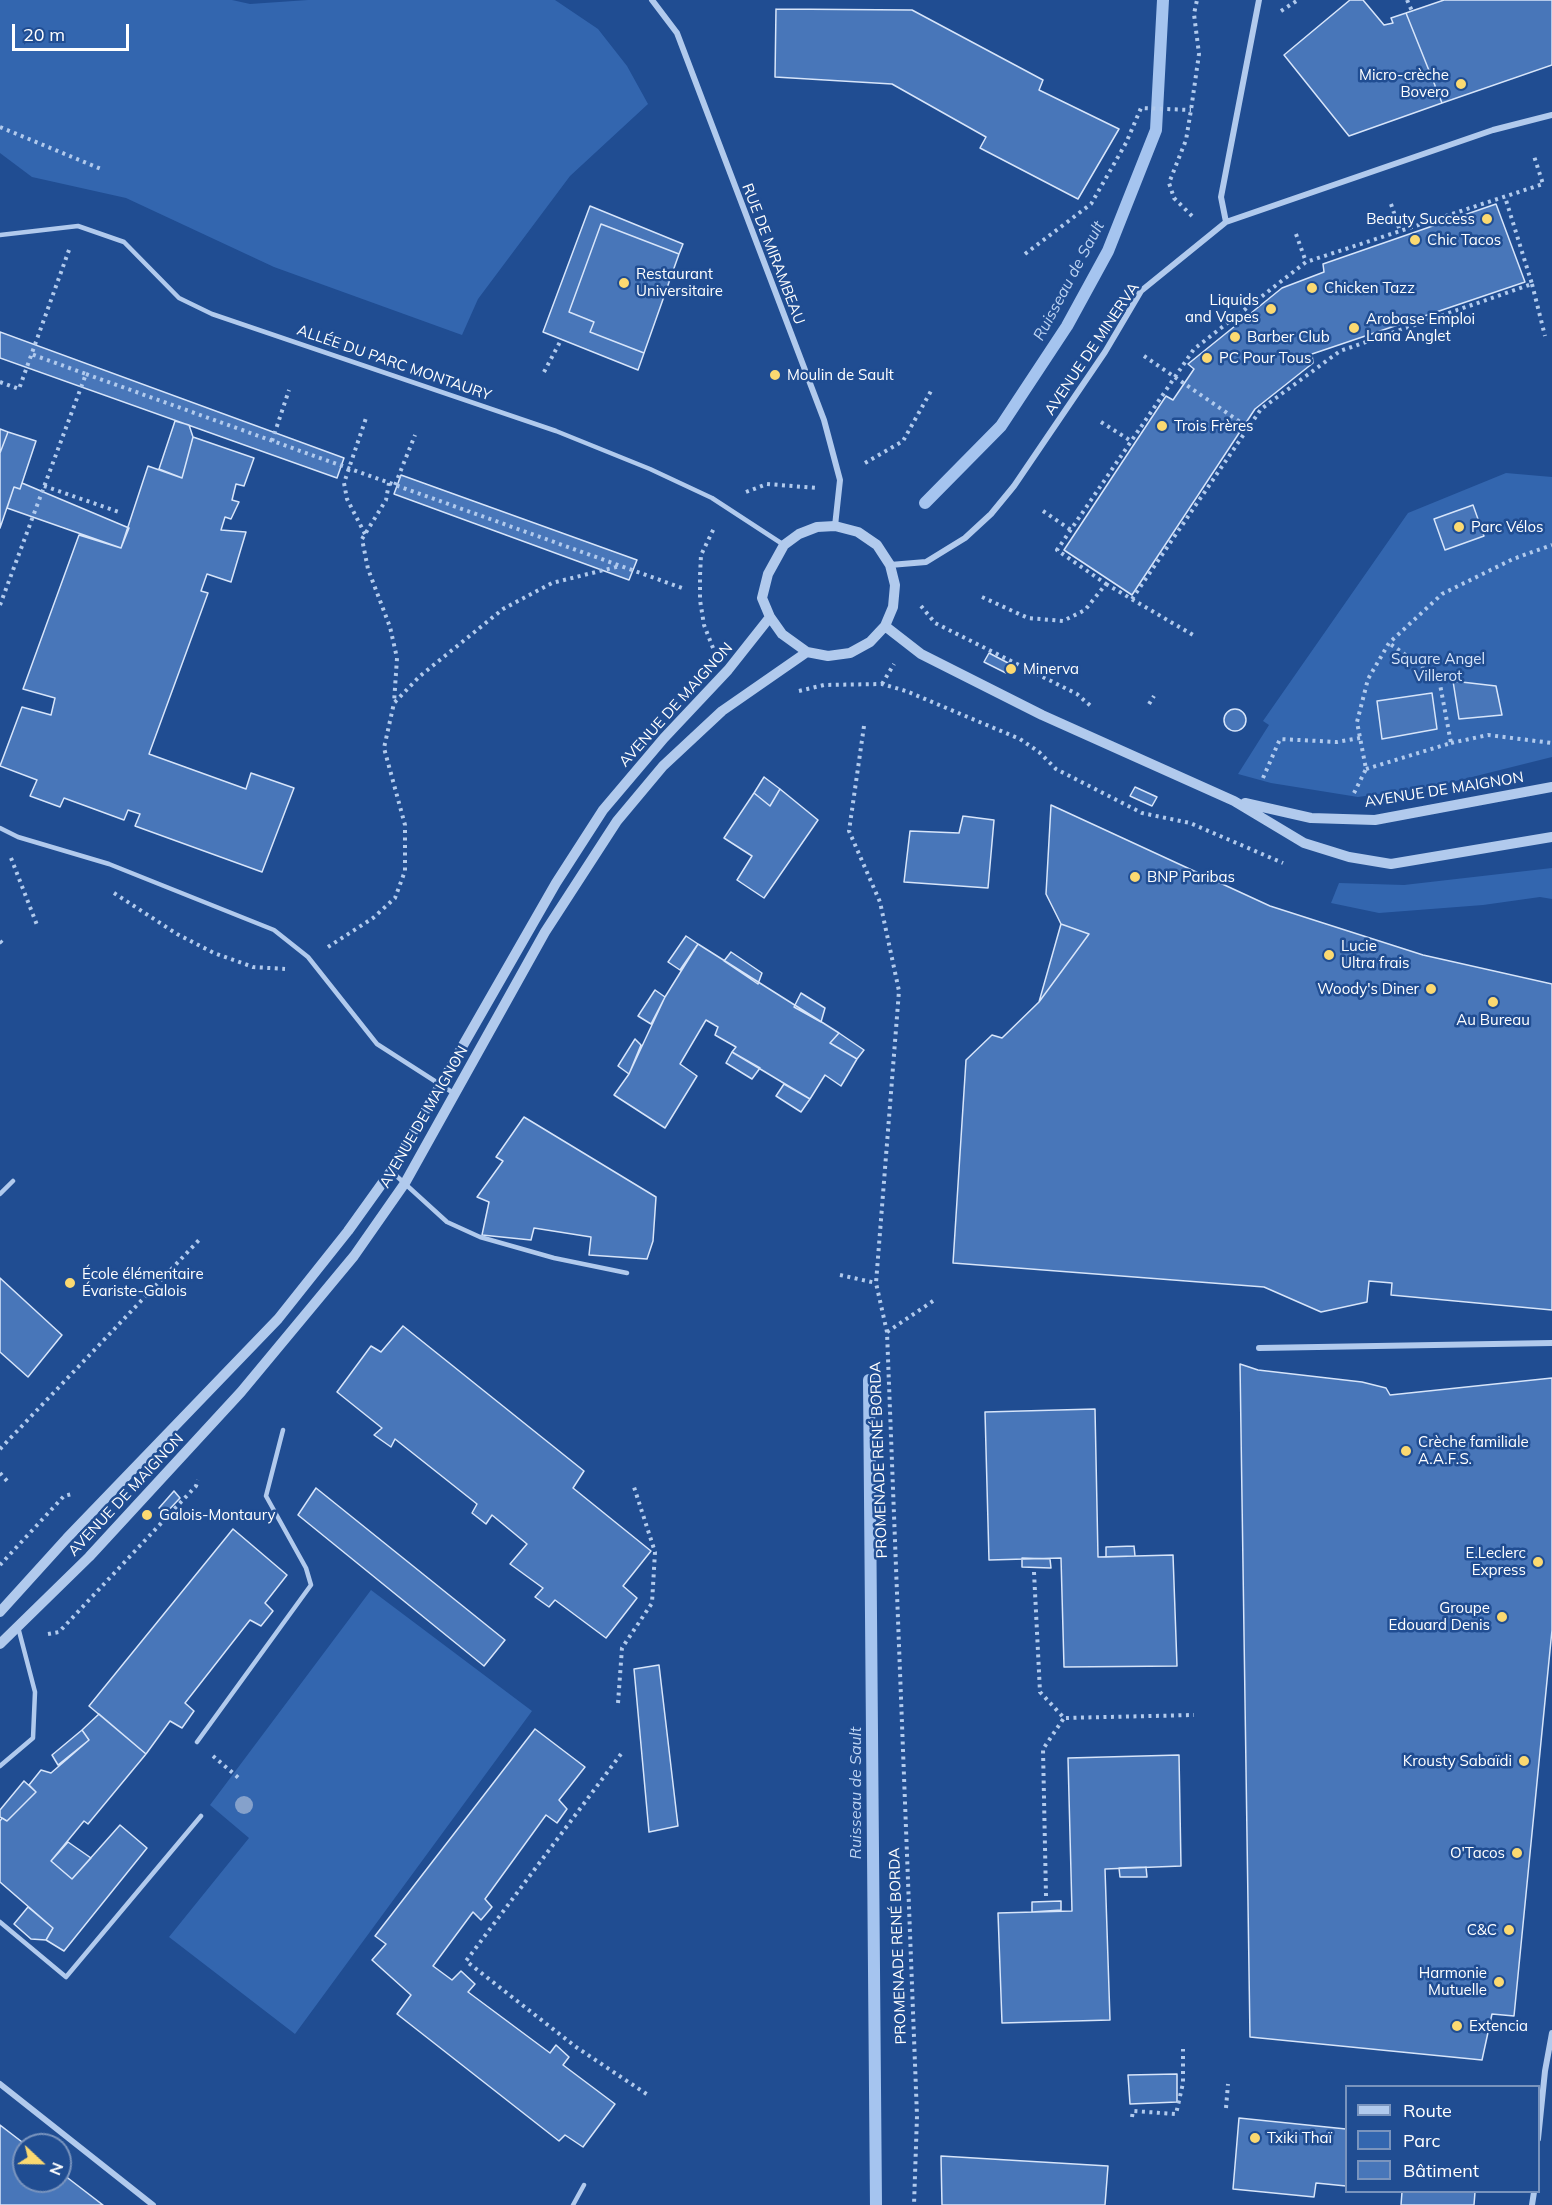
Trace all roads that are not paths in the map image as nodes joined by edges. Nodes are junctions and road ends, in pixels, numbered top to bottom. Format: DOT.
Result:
graph roads {
  1 [pos="652,0"];
  2 [pos="1259,0"];
  3 [pos="1552,116"];
  4 [pos="1226,222"];
  5 [pos="0,235"];
  6 [pos="835,526"];
  7 [pos="784,545"];
  8 [pos="890,565"];
  9 [pos="770,617"];
  10 [pos="885,626"];
  11 [pos="807,652"];
  12 [pos="1552,787"];
  13 [pos="1234,801"];
  14 [pos="1,829"];
  15 [pos="1552,837"];
  16 [pos="441,1084"];
  17 [pos="457,1095"];
  18 [pos="391,1171"];
  19 [pos="13,1181"];
  20 [pos="405,1183"];
  21 [pos="0,1194"];
  22 [pos="627,1273"];
  23 [pos="1552,1343"];
  24 [pos="1259,1348"];
  25 [pos="283,1430"];
  26 [pos="0,1612"];
  27 [pos="18,1627"];
  28 [pos="0,1644"];
  29 [pos="196,1742"];
  30 [pos="0,1766"];
  31 [pos="201,1816"];
  32 [pos="0,1922"];
  33 [pos="1552,2033"];
  34 [pos="0,2084"];
  35 [pos="1540,2128"];
  36 [pos="584,2186"];
  37 [pos="153,2205"];
  38 [pos="573,2205"];
  1 -- 6 [label="street, RUE DE MIRAMBEAU"];
  2 -- 4 [label="street"];
  3 -- 4 [label="street, AVENUE DE MINERVA"];
  4 -- 8 [label="street, AVENUE DE MINERVA"];
  5 -- 7 [label="lane, ALLÉE DU PARC MONTAURY"];
  6 -- 7 [label="street"];
  6 -- 8 [label="street"];
  7 -- 9 [label="street"];
  8 -- 10 [label="street"];
  9 -- 11 [label="street"];
  9 -- 16 [label="street, AVENUE DE MAIGNON"];
  10 -- 11 [label="street"];
  10 -- 13 [label="street, AVENUE DE MAIGNON"];
  11 -- 17 [label="street, AVENUE DE MAIGNON"];
  12 -- 13 [label="street, AVENUE DE MAIGNON"];
  13 -- 15 [label="street, AVENUE DE MAIGNON"];
  14 -- 16 [label="lane"];
  16 -- 17 [label="lane"];
  16 -- 18 [label="street, AVENUE DE MAIGNON"];
  17 -- 20 [label="street, AVENUE DE MAIGNON"];
  18 -- 20 [label="lane"];
  18 -- 26 [label="street, AVENUE DE MAIGNON"];
  19 -- 21 [label="lane"];
  20 -- 22 [label="lane"];
  20 -- 27 [label="street, AVENUE DE MAIGNON"];
  23 -- 24 [label="street"];
  25 -- 29 [label="lane"];
  27 -- 28 [label="street, AVENUE DE MAIGNON"];
  27 -- 30 [label="lane"];
  31 -- 32 [label="lane"];
  33 -- 35 [label="street"];
  34 -- 37 [label="street"];
  36 -- 38 [label="lane"];
}
